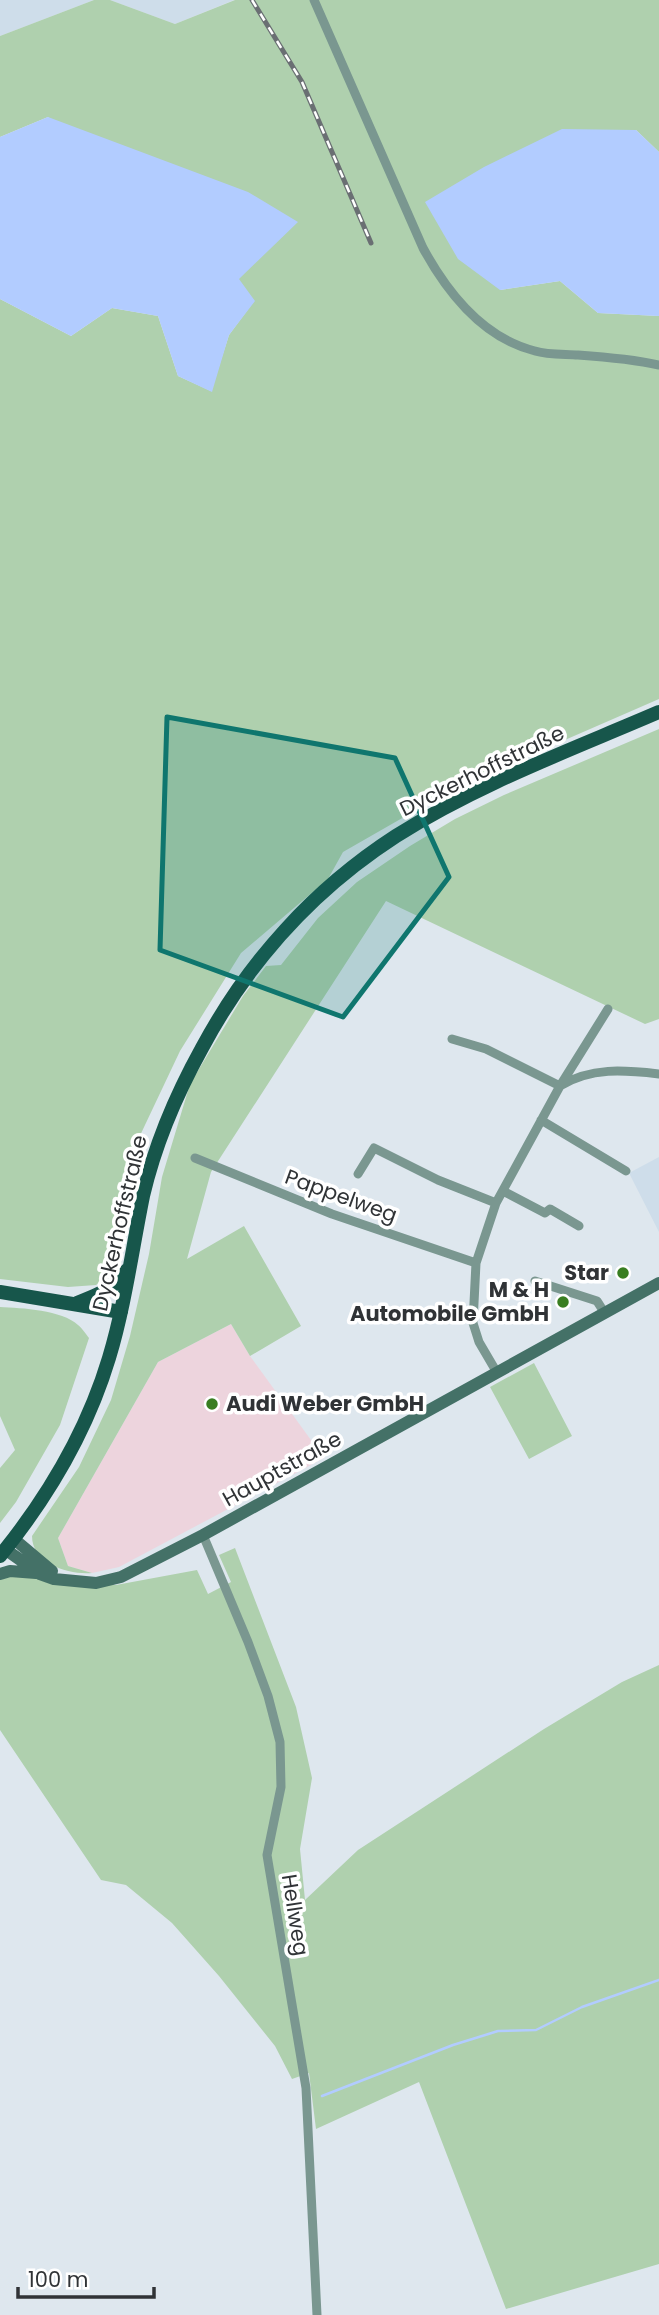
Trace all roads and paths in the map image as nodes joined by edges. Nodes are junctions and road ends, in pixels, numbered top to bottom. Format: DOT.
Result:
graph roads {
  1 [pos="314,0"];
  2 [pos="659,365"];
  3 [pos="659,712"];
  4 [pos="608,1009"];
  5 [pos="452,1039"];
  6 [pos="659,1074"];
  7 [pos="560,1086"];
  8 [pos="541,1120"];
  9 [pos="195,1158"];
  10 [pos="626,1171"];
  11 [pos="358,1174"];
  12 [pos="503,1191"];
  13 [pos="496,1203"];
  14 [pos="579,1226"];
  15 [pos="477,1263"];
  16 [pos="131,1264"];
  17 [pos="535,1281"];
  18 [pos="659,1283"];
  19 [pos="0,1292"];
  20 [pos="77,1303"];
  21 [pos="121,1312"];
  22 [pos="604,1312"];
  23 [pos="496,1371"];
  24 [pos="202,1535"];
  25 [pos="6,1548"];
  26 [pos="0,1574"];
  27 [pos="40,1574"];
  28 [pos="64,1579"];
  29 [pos="317,2315"];
  1 -- 2 [label="street"];
  3 -- 16 [label="main road, Dyckerhoffstraße"];
  4 -- 7 [label="street"];
  5 -- 7 [label="street"];
  6 -- 7 [label="street"];
  7 -- 8 [label="street"];
  8 -- 10 [label="street"];
  8 -- 12 [label="street"];
  9 -- 15 [label="street, Pappelweg"];
  11 -- 13 [label="street"];
  12 -- 13 [label="street"];
  12 -- 14 [label="street"];
  13 -- 15 [label="street"];
  15 -- 23 [label="street"];
  16 -- 20 [label="main road"];
  16 -- 21 [label="main road, Dyckerhoffstraße"];
  17 -- 22 [label="street"];
  18 -- 22 [label="street, Hauptstraße"];
  19 -- 20 [label="main road"];
  20 -- 21 [label="main road"];
  21 -- 25 [label="main road, Dyckerhoffstraße"];
  22 -- 23 [label="street, Hauptstraße"];
  23 -- 24 [label="street, Hauptstraße"];
  24 -- 28 [label="street, Hauptstraße"];
  24 -- 29 [label="street, Hellweg"];
  25 -- 27 [label="street, Hauptstraße"];
  25 -- 28 [label="street, Hauptstraße"];
  26 -- 27 [label="street"];
  27 -- 28 [label="street, Hauptstraße"];
}
